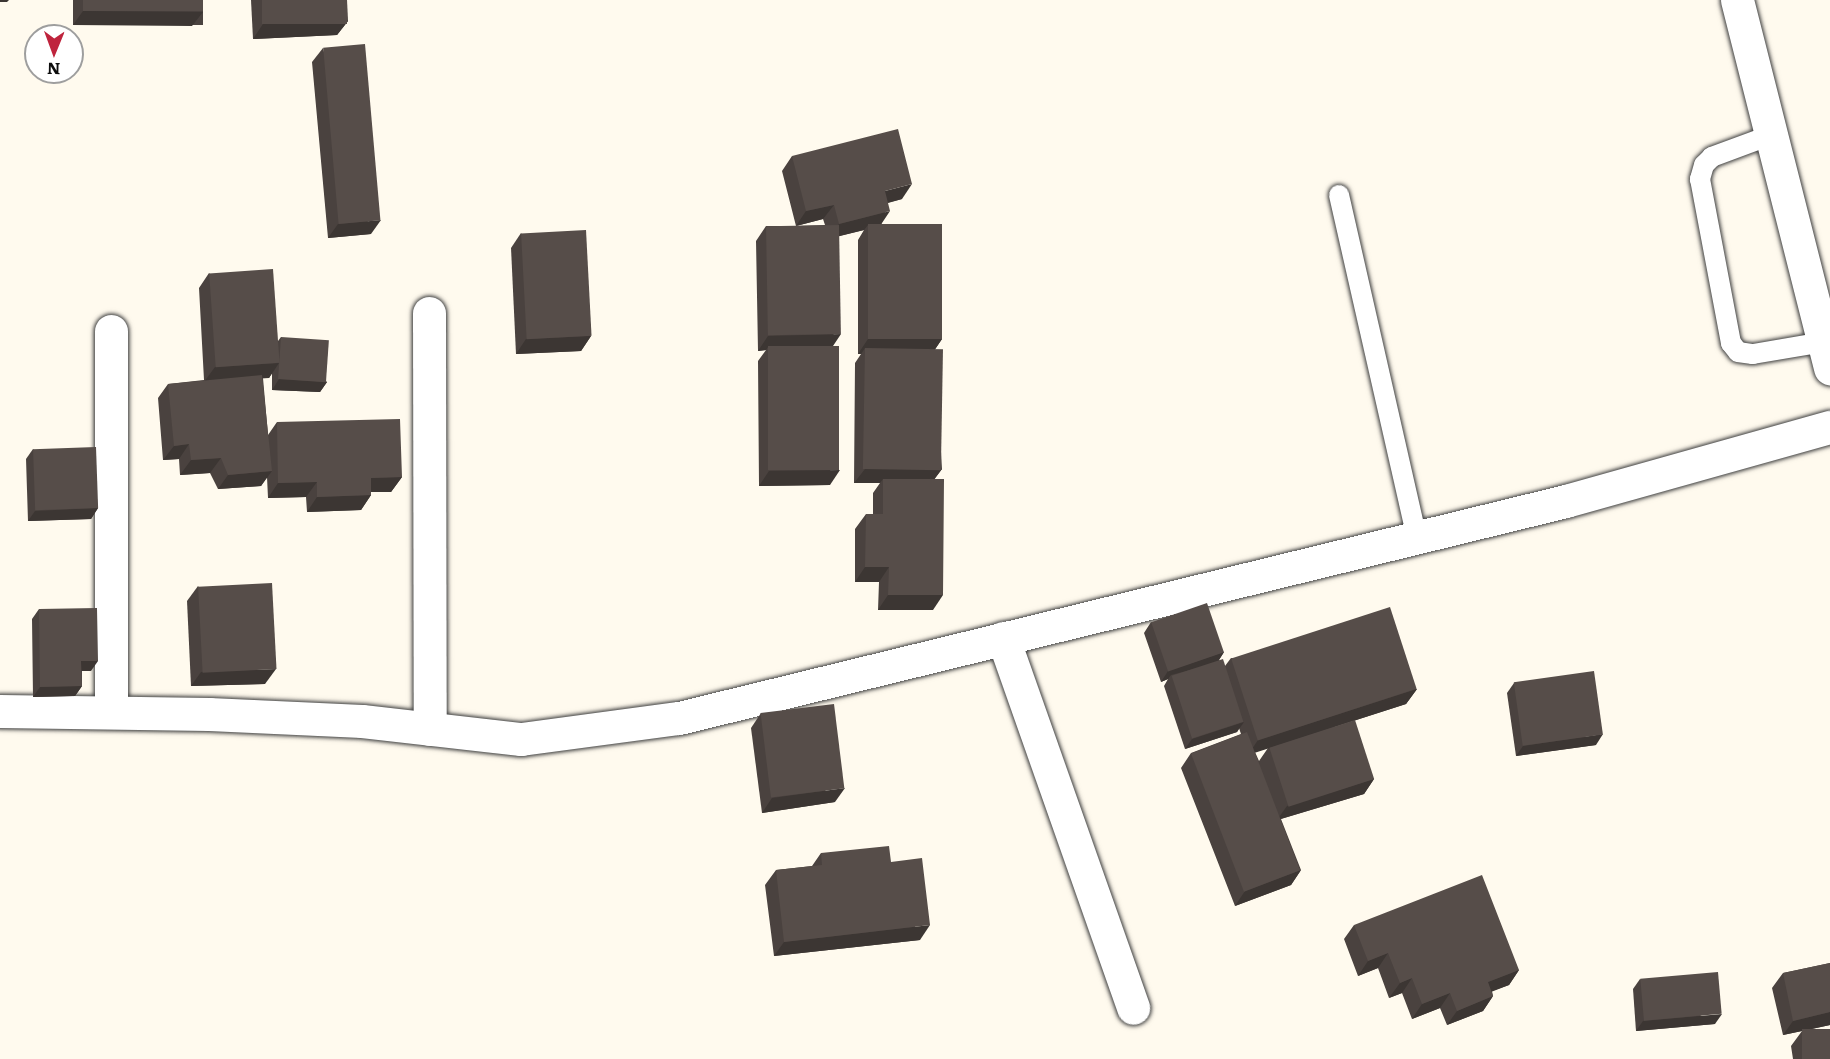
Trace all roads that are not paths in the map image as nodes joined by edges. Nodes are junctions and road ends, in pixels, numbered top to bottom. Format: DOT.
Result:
graph roads {
  1 [pos="1737,0"];
  2 [pos="1771,135"];
  3 [pos="1339,195"];
  4 [pos="429,313"];
  5 [pos="111,331"];
  6 [pos="1827,355"];
  7 [pos="1830,427"];
  8 [pos="1417,538"];
  9 [pos="1003,638"];
  10 [pos="0,711"];
  11 [pos="111,712"];
  12 [pos="430,729"];
  13 [pos="1133,1008"];
  1 -- 2 [label="street"];
  2 -- 6 [label="street"];
  2 -- 6 [label="lane"];
  3 -- 8 [label="lane"];
  4 -- 12 [label="street"];
  5 -- 11 [label="street"];
  7 -- 8 [label="street"];
  8 -- 9 [label="street"];
  9 -- 12 [label="street"];
  9 -- 13 [label="street"];
  10 -- 11 [label="street"];
  11 -- 12 [label="street"];
}
